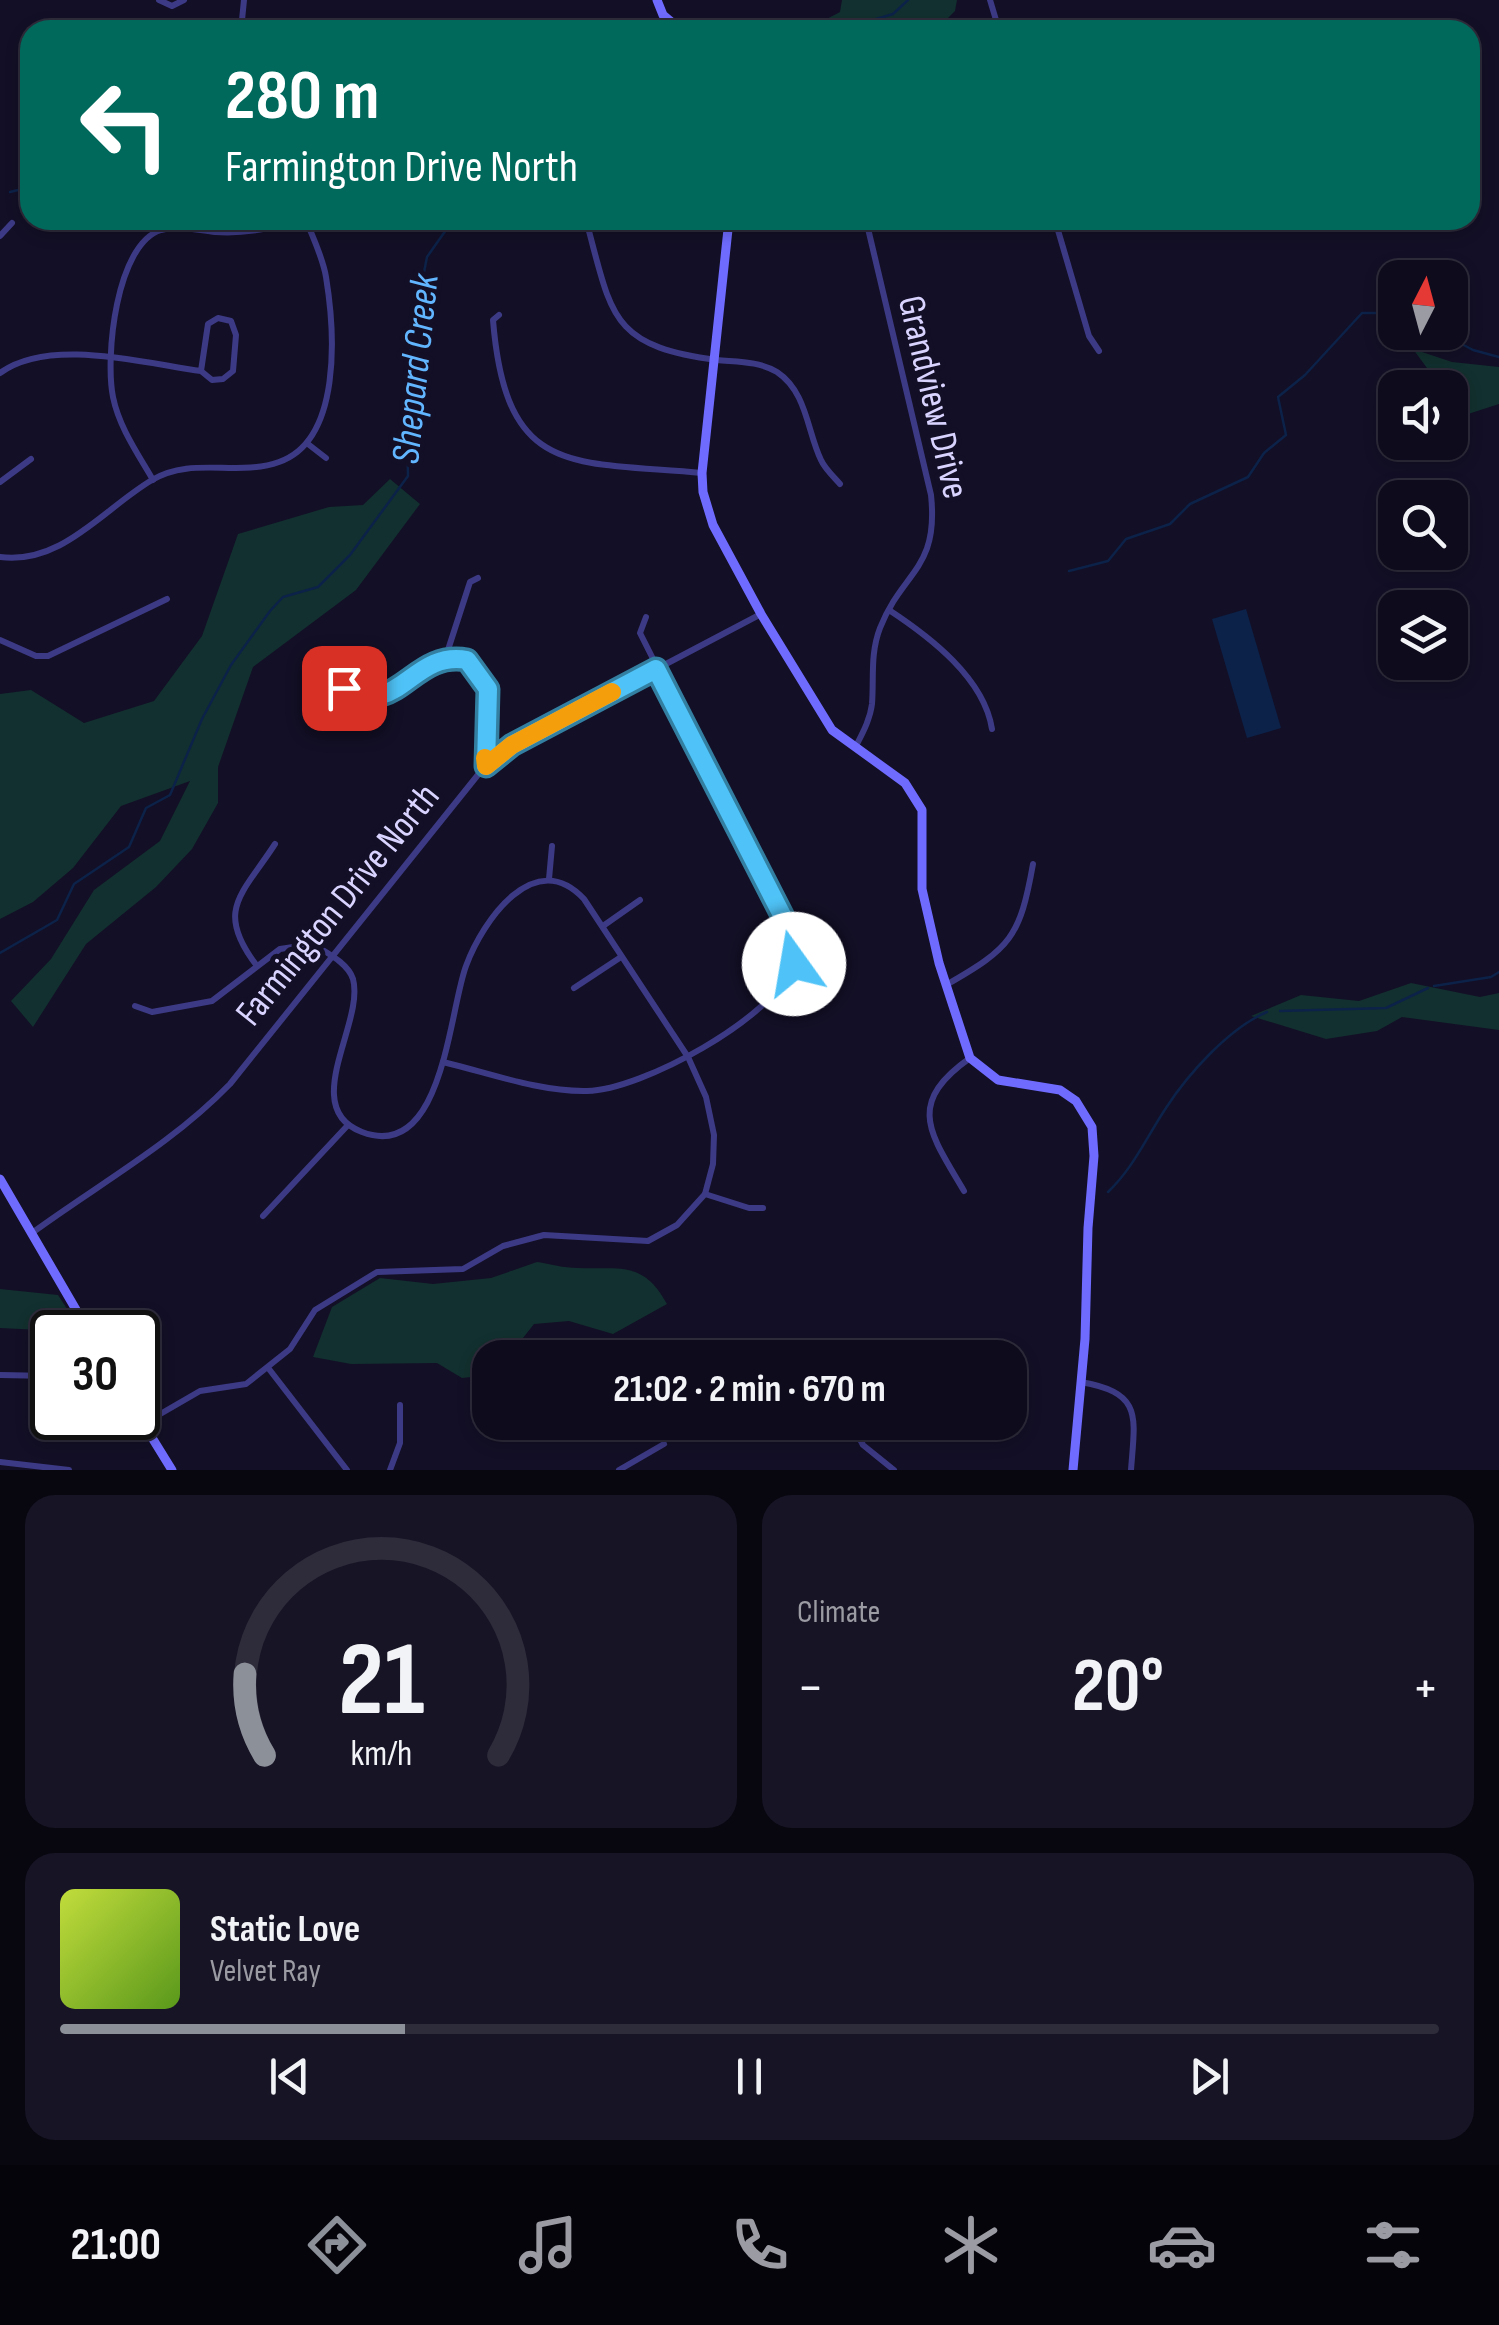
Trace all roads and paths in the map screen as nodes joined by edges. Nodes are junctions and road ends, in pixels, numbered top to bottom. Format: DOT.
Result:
graph roads {
  1 [pos="160,0"];
  2 [pos="184,0"];
  3 [pos="12,222"];
  4 [pos="162,230"];
  5 [pos="162,230"];
  6 [pos="254,230"];
  7 [pos="310,230"];
  8 [pos="589,230"];
  9 [pos="728,230"];
  10 [pos="868,230"];
  11 [pos="1058,230"];
  12 [pos="0,236"];
  13 [pos="498,315"];
  14 [pos="1099,351"];
  15 [pos="714,359"];
  16 [pos="112,360"];
  17 [pos="200,371"];
  18 [pos="0,373"];
  19 [pos="308,444"];
  20 [pos="32,458"];
  21 [pos="326,458"];
  22 [pos="702,473"];
  23 [pos="152,480"];
  24 [pos="0,482"];
  25 [pos="840,484"];
  26 [pos="0,557"];
  27 [pos="478,578"];
  28 [pos="167,600"];
  29 [pos="889,610"];
  30 [pos="760,614"];
  31 [pos="646,616"];
  32 [pos="0,640"];
  33 [pos="446,656"];
  34 [pos="656,669"];
  35 [pos="329,673"];
  36 [pos="992,729"];
  37 [pos="855,749"];
  38 [pos="486,766"];
  39 [pos="275,844"];
  40 [pos="552,846"];
  41 [pos="1033,864"];
  42 [pos="548,879"];
  43 [pos="640,900"];
  44 [pos="603,926"];
  45 [pos="332,956"];
  46 [pos="621,957"];
  47 [pos="256,966"];
  48 [pos="946,984"];
  49 [pos="574,988"];
  50 [pos="135,1006"];
  51 [pos="688,1057"];
  52 [pos="970,1058"];
  53 [pos="443,1062"];
  54 [pos="348,1125"];
  55 [pos="0,1179"];
  56 [pos="964,1191"];
  57 [pos="705,1194"];
  58 [pos="763,1208"];
  59 [pos="263,1216"];
  60 [pos="32,1234"];
  61 [pos="76,1310"];
  62 [pos="269,1369"];
  63 [pos="0,1375"];
  64 [pos="30,1376"];
  65 [pos="1081,1382"];
  66 [pos="400,1404"];
  67 [pos="160,1410"];
  68 [pos="153,1440"];
  69 [pos="860,1440"];
  70 [pos="664,1444"];
  71 [pos="0,1462"];
  72 [pos="70,1470"];
  73 [pos="172,1470"];
  74 [pos="347,1470"];
  75 [pos="390,1470"];
  76 [pos="619,1470"];
  77 [pos="894,1470"];
  78 [pos="1073,1470"];
  79 [pos="1130,1470"];
  1 -- 2 [label="street"];
  3 -- 12 [label="street"];
  4 -- 6 [label="street"];
  5 -- 16 [label="street"];
  7 -- 19 [label="street"];
  8 -- 15 [label="street"];
  9 -- 15 [label="street"];
  10 -- 29 [label="street, Grandview Drive"];
  11 -- 14 [label="street"];
  13 -- 22 [label="street"];
  15 -- 22 [label="street"];
  15 -- 25 [label="street"];
  16 -- 17 [label="street"];
  16 -- 18 [label="street"];
  16 -- 23 [label="street"];
  17 -- 17 [label="street"];
  19 -- 21 [label="street"];
  19 -- 23 [label="street"];
  20 -- 24 [label="street"];
  22 -- 30 [label="street"];
  23 -- 26 [label="street"];
  27 -- 33 [label="street"];
  28 -- 32 [label="street"];
  29 -- 36 [label="street"];
  29 -- 37 [label="street, Grandview Drive"];
  30 -- 34 [label="street, Farmington Drive North"];
  30 -- 37 [label="street"];
  31 -- 34 [label="street"];
  33 -- 35 [label="street"];
  33 -- 38 [label="street"];
  34 -- 38 [label="street, Farmington Drive North"];
  34 -- 51 [label="street"];
  37 -- 48 [label="street"];
  38 -- 45 [label="street, Farmington Drive North"];
  39 -- 47 [label="street"];
  40 -- 42 [label="street"];
  41 -- 48 [label="street"];
  42 -- 44 [label="street"];
  42 -- 53 [label="street"];
  43 -- 44 [label="street"];
  44 -- 46 [label="street"];
  45 -- 47 [label="street"];
  45 -- 54 [label="street"];
  45 -- 60 [label="street, Farmington Drive North"];
  46 -- 49 [label="street"];
  46 -- 51 [label="street"];
  47 -- 50 [label="street"];
  48 -- 52 [label="street"];
  51 -- 53 [label="street"];
  51 -- 57 [label="street"];
  52 -- 56 [label="street"];
  52 -- 65 [label="street"];
  53 -- 54 [label="street"];
  54 -- 59 [label="street"];
  55 -- 60 [label="street"];
  57 -- 58 [label="street"];
  57 -- 62 [label="street"];
  60 -- 61 [label="street"];
  62 -- 67 [label="street"];
  62 -- 74 [label="street"];
  63 -- 64 [label="street"];
  65 -- 78 [label="street"];
  65 -- 79 [label="street"];
  66 -- 75 [label="street"];
  68 -- 73 [label="street"];
  69 -- 77 [label="street"];
  70 -- 76 [label="street"];
  71 -- 72 [label="street"];
}
